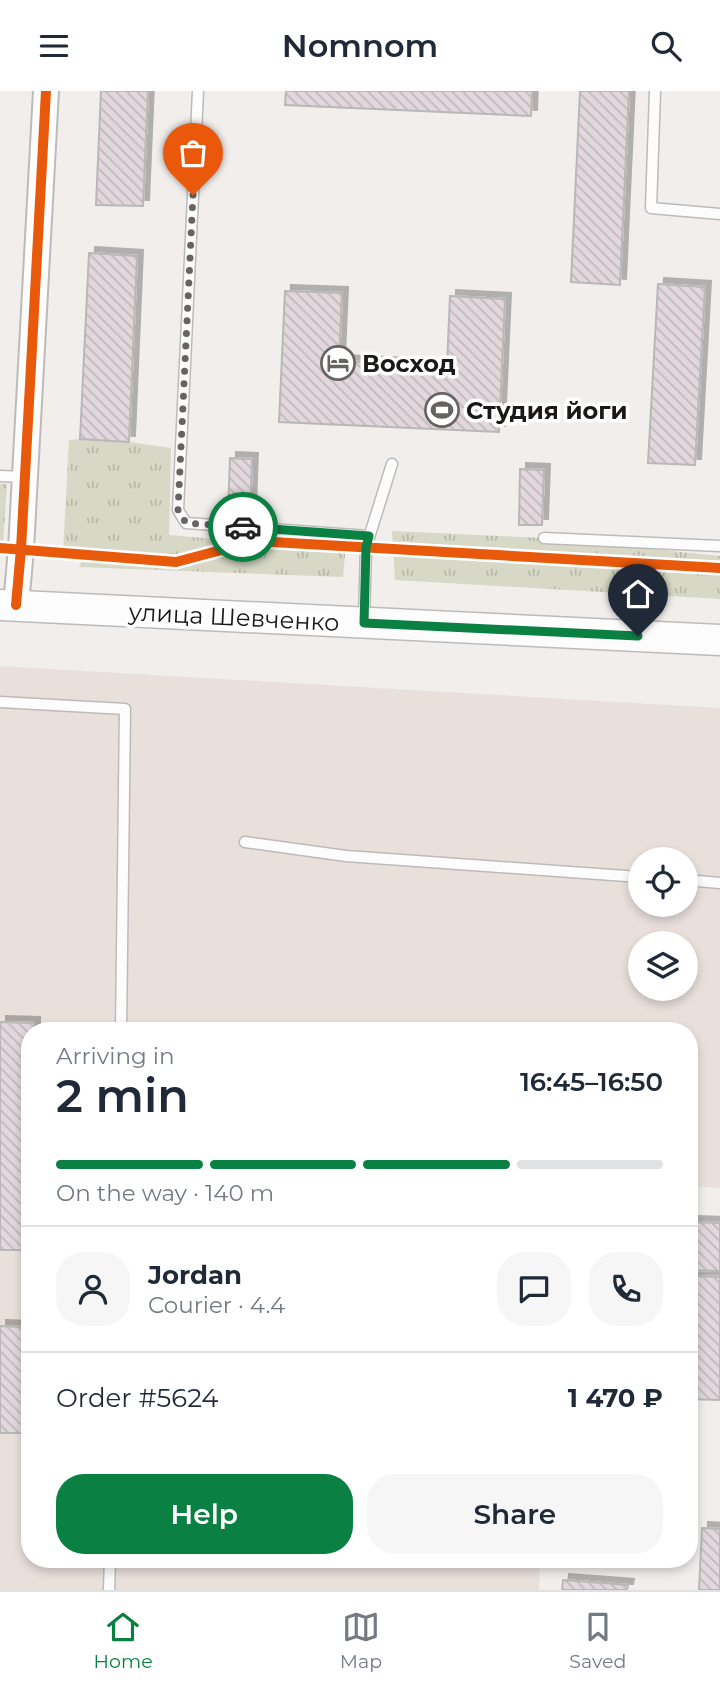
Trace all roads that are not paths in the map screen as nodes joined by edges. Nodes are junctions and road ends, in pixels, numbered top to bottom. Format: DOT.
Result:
graph roads {
  1 [pos="46,91"];
  2 [pos="198,91"];
  3 [pos="655,91"];
  4 [pos="720,213"];
  5 [pos="392,464"];
  6 [pos="12,477"];
  7 [pos="369,536"];
  8 [pos="544,538"];
  9 [pos="720,546"];
  10 [pos="8,605"];
  11 [pos="364,623"];
  12 [pos="720,640"];
  13 [pos="0,702"];
  14 [pos="245,842"];
  15 [pos="628,876"];
  16 [pos="698,881"];
  17 [pos="720,883"];
  18 [pos="121,1022"];
  19 [pos="110,1568"];
  20 [pos="109,1590"];
  1 -- 6 [label="street"];
  2 -- 7 [label="lane"];
  3 -- 4 [label="lane"];
  5 -- 7 [label="lane"];
  6 -- 10 [label="street"];
  7 -- 11 [label="lane"];
  8 -- 9 [label="lane"];
  10 -- 11 [label="main road, улица Шевченко"];
  11 -- 12 [label="main road, улица Шевченко"];
  13 -- 18 [label="lane"];
  14 -- 15 [label="lane"];
  16 -- 17 [label="lane"];
  19 -- 20 [label="lane"];
}
